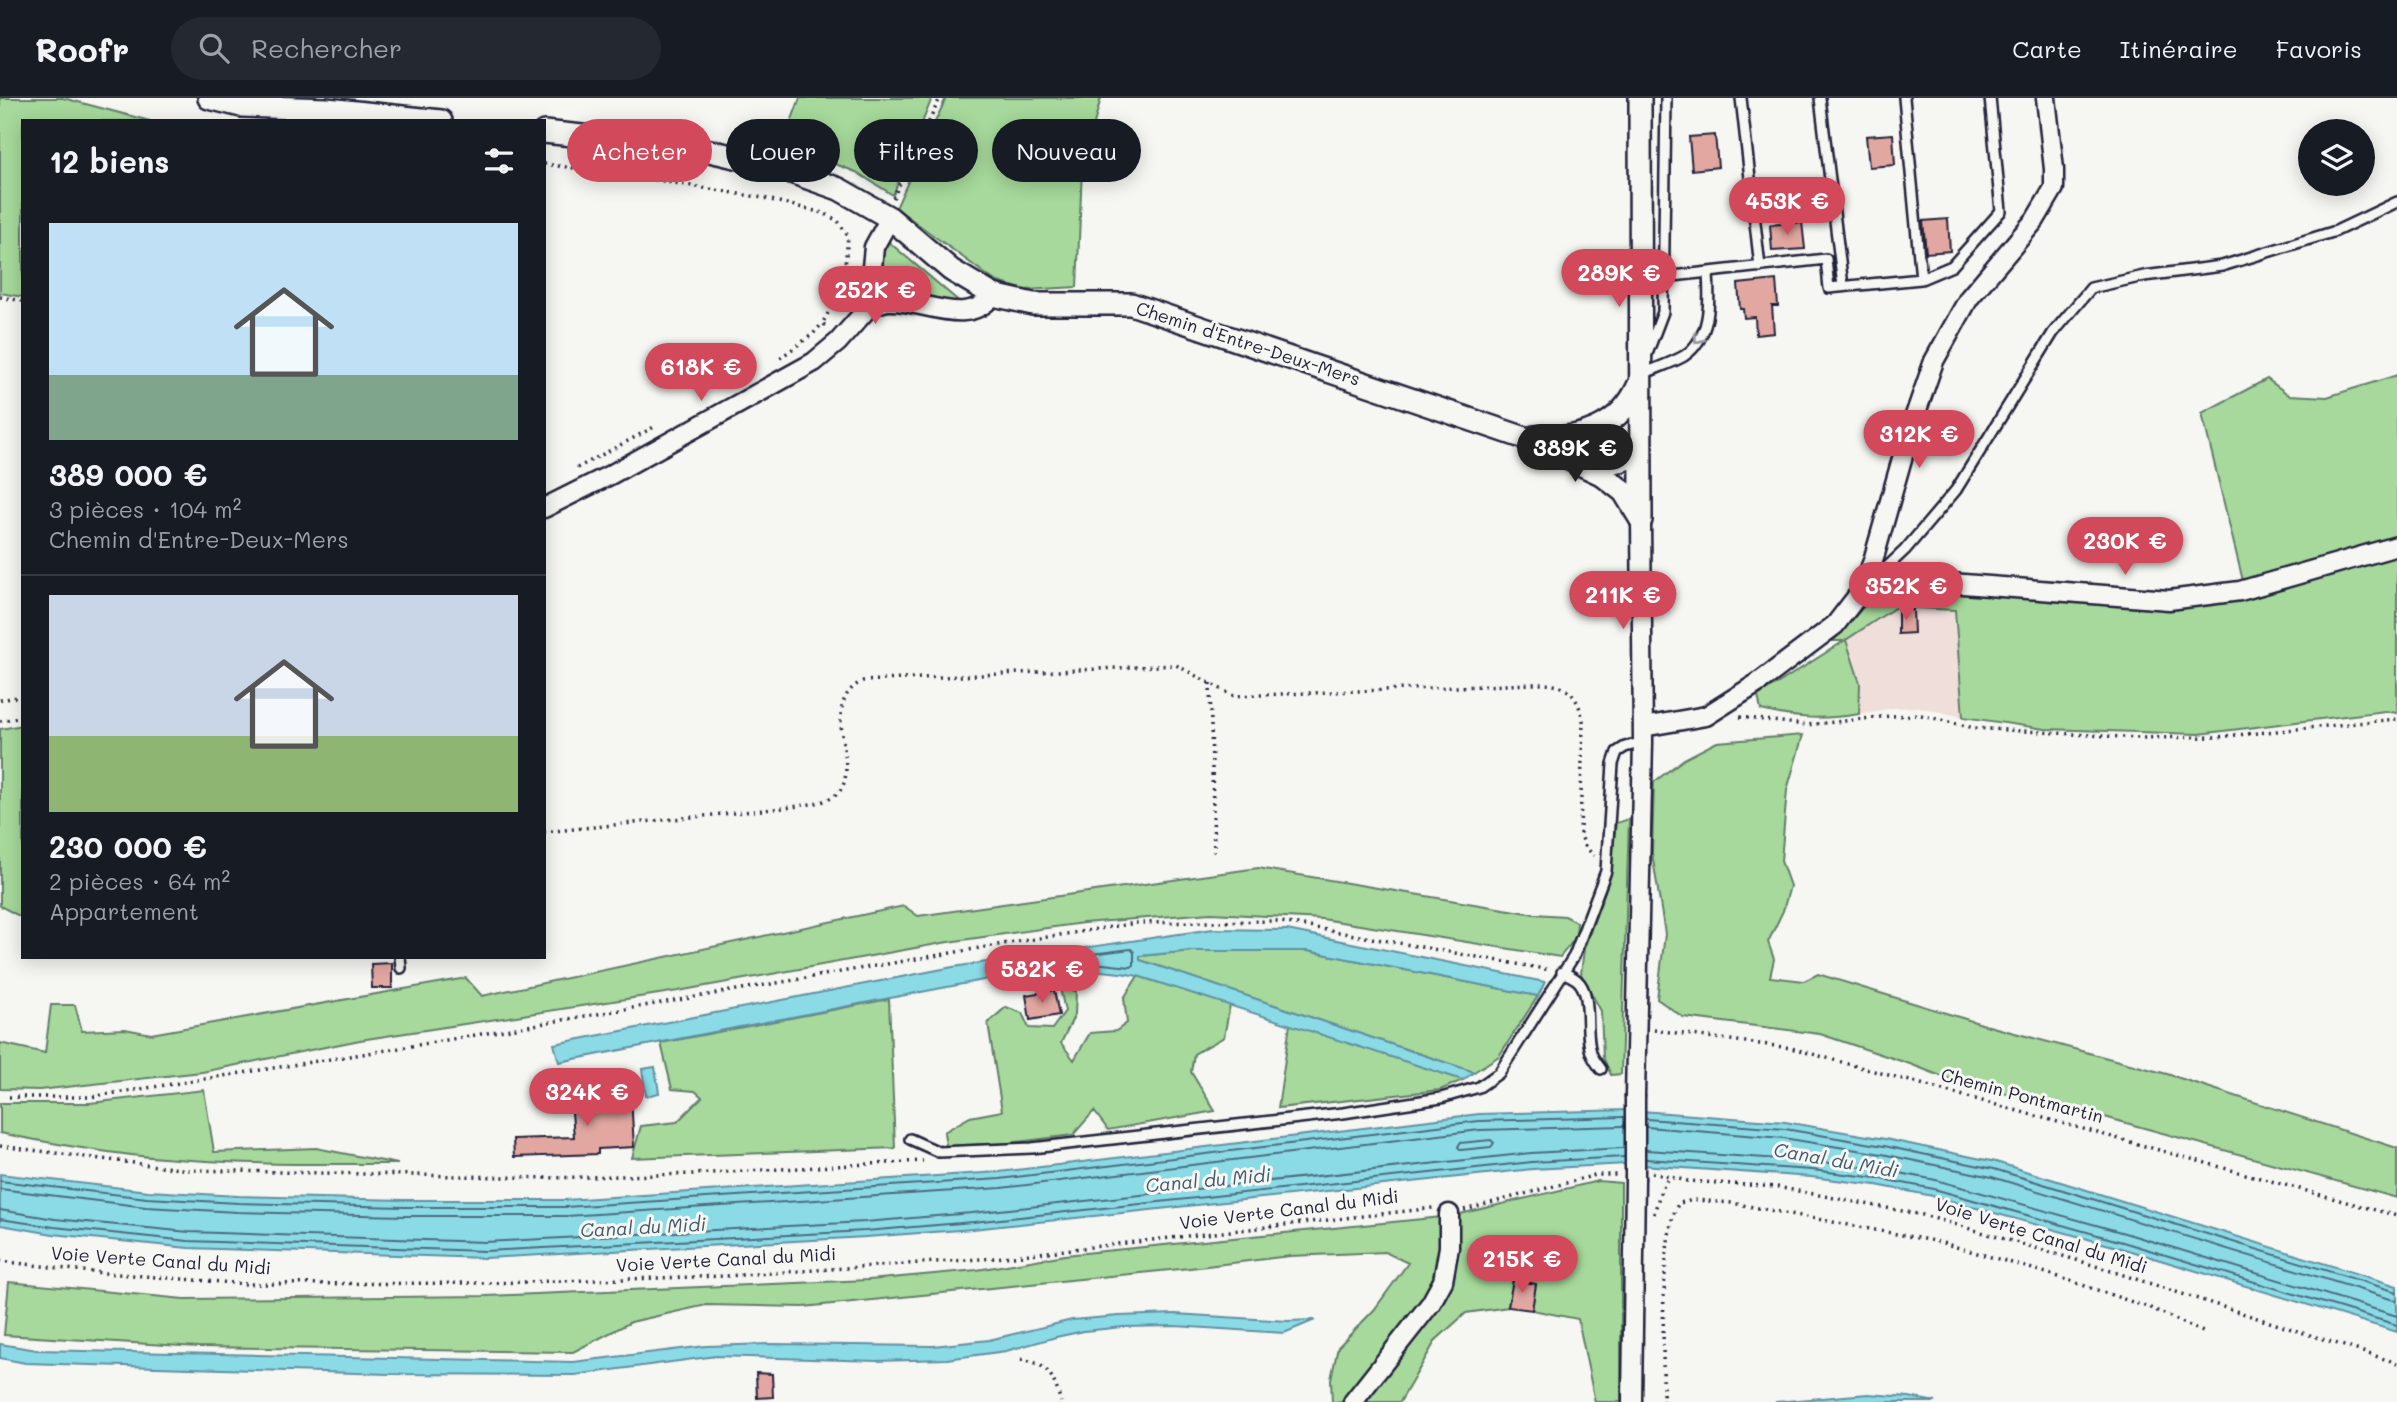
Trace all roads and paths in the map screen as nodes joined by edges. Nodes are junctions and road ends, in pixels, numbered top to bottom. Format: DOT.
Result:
graph roads {
  1 [pos="209,98"];
  2 [pos="940,98"];
  3 [pos="1640,98"];
  4 [pos="1666,98"];
  5 [pos="1741,98"];
  6 [pos="1820,98"];
  7 [pos="1904,98"];
  8 [pos="1990,98"];
  9 [pos="2046,98"];
  10 [pos="422,119"];
  11 [pos="546,132"];
  12 [pos="546,164"];
  13 [pos="2397,202"];
  14 [pos="888,217"];
  15 [pos="1760,267"];
  16 [pos="1708,274"];
  17 [pos="1664,278"];
  18 [pos="1921,279"];
  19 [pos="1843,286"];
  20 [pos="993,295"];
  21 [pos="0,297"];
  22 [pos="21,301"];
  23 [pos="868,308"];
  24 [pos="822,324"];
  25 [pos="846,333"];
  26 [pos="771,363"];
  27 [pos="1639,379"];
  28 [pos="656,426"];
  29 [pos="1588,432"];
  30 [pos="1522,437"];
  31 [pos="1640,448"];
  32 [pos="1568,457"];
  33 [pos="575,470"];
  34 [pos="546,507"];
  35 [pos="1641,520"];
  36 [pos="2397,546"];
  37 [pos="1862,590"];
  38 [pos="1210,683"];
  39 [pos="21,696"];
  40 [pos="0,700"];
  41 [pos="1706,716"];
  42 [pos="21,717"];
  43 [pos="2397,719"];
  44 [pos="0,721"];
  45 [pos="1643,734"];
  46 [pos="546,832"];
  47 [pos="1214,852"];
  48 [pos="1606,859"];
  49 [pos="1562,972"];
  50 [pos="1635,1027"];
  51 [pos="1601,1069"];
  52 [pos="9,1097"];
  53 [pos="910,1139"];
  54 [pos="0,1146"];
  55 [pos="933,1159"];
  56 [pos="1632,1176"];
  57 [pos="1449,1214"];
  58 [pos="2397,1216"];
  59 [pos="0,1261"];
  60 [pos="2203,1332"];
  61 [pos="1021,1359"];
  62 [pos="2397,1363"];
  63 [pos="1060,1402"];
  64 [pos="1353,1402"];
  65 [pos="1633,1402"];
  66 [pos="1663,1402"];
  1 -- 10 [label="street"];
  2 -- 14 [label="path"];
  3 -- 27 [label="street"];
  4 -- 17 [label="lane"];
  5 -- 15 [label="lane"];
  6 -- 19 [label="lane"];
  7 -- 18 [label="lane"];
  8 -- 18 [label="lane"];
  9 -- 37 [label="street"];
  11 -- 14 [label="street, Chemin d'Entre-Deux-Mers"];
  12 -- 24 [label="path"];
  13 -- 37 [label="lane"];
  14 -- 20 [label="street, Chemin d'Entre-Deux-Mers"];
  14 -- 23 [label="street"];
  15 -- 16 [label="lane"];
  15 -- 19 [label="lane"];
  16 -- 17 [label="lane"];
  16 -- 27 [label="lane, one-way"];
  17 -- 27 [label="lane"];
  18 -- 19 [label="lane"];
  20 -- 23 [label="street"];
  20 -- 30 [label="street, Chemin d'Entre-Deux-Mers"];
  21 -- 22 [label="path"];
  23 -- 25 [label="street"];
  24 -- 25 [label="path"];
  24 -- 26 [label="path"];
  25 -- 34 [label="street"];
  27 -- 29 [label="street, Chemin d'Entre-Deux-Mers"];
  27 -- 31 [label="street"];
  28 -- 33 [label="path"];
  29 -- 30 [label="street, Chemin d'Entre-Deux-Mers"];
  29 -- 31 [label="street, Chemin d'Entre-Deux-Mers"];
  30 -- 32 [label="street, Chemin d'Entre-Deux-Mers"];
  31 -- 32 [label="street, Chemin d'Entre-Deux-Mers"];
  31 -- 35 [label="street"];
  32 -- 35 [label="street, Chemin d'Entre-Deux-Mers"];
  35 -- 45 [label="street"];
  36 -- 37 [label="street"];
  37 -- 41 [label="street"];
  38 -- 46 [label="path"];
  38 -- 47 [label="path"];
  38 -- 48 [label="path"];
  39 -- 40 [label="path"];
  41 -- 43 [label="path"];
  41 -- 45 [label="street"];
  42 -- 44 [label="path"];
  45 -- 48 [label="lane"];
  45 -- 50 [label="street"];
  48 -- 49 [label="lane"];
  49 -- 51 [label="lane"];
  49 -- 52 [label="path"];
  49 -- 53 [label="lane"];
  50 -- 56 [label="street, bridge"];
  50 -- 58 [label="path, Chemin Pontmartin"];
  54 -- 55 [label="path"];
  56 -- 57 [label="path, Voie Verte Canal du Midi"];
  56 -- 62 [label="path, Voie Verte Canal du Midi"];
  56 -- 65 [label="street"];
  57 -- 59 [label="path, Voie Verte Canal du Midi"];
  57 -- 64 [label="street"];
  60 -- 66 [label="path"];
  61 -- 63 [label="path"];
}
